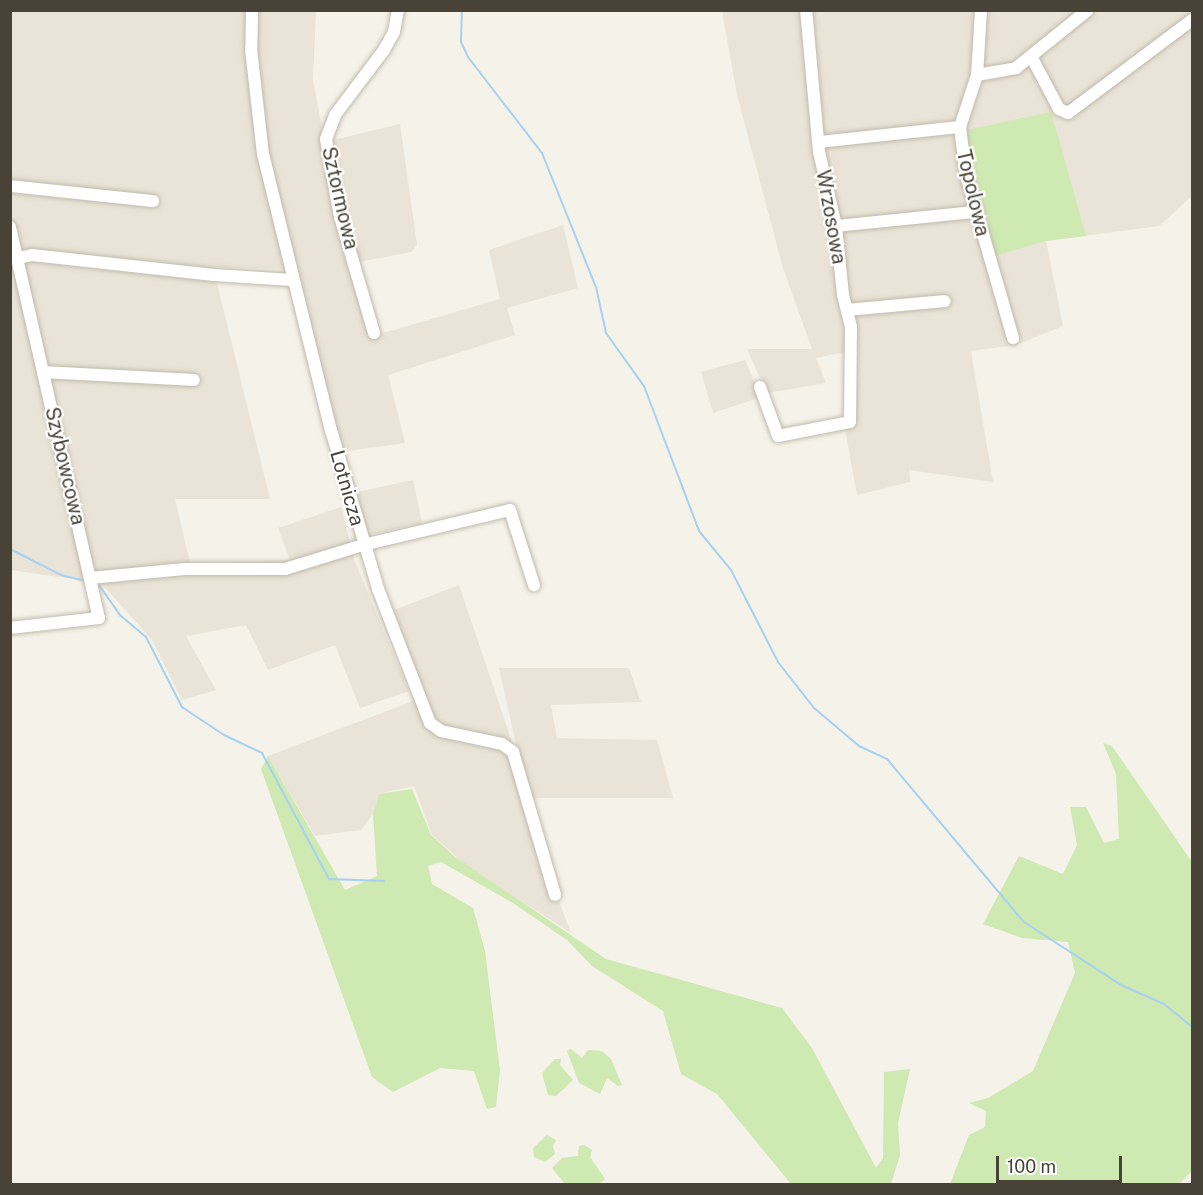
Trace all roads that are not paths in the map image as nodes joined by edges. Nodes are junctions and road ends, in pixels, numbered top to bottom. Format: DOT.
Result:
graph roads {
  1 [pos="252,10"];
  2 [pos="398,10"];
  3 [pos="806,10"];
  4 [pos="981,10"];
  5 [pos="1088,10"];
  6 [pos="1192,20"];
  7 [pos="1032,58"];
  8 [pos="977,75"];
  9 [pos="960,127"];
  10 [pos="819,141"];
  11 [pos="10,186"];
  12 [pos="153,201"];
  13 [pos="975,212"];
  14 [pos="836,226"];
  15 [pos="10,227"];
  16 [pos="18,258"];
  17 [pos="292,279"];
  18 [pos="945,301"];
  19 [pos="847,310"];
  20 [pos="374,333"];
  21 [pos="1013,338"];
  22 [pos="43,372"];
  23 [pos="194,380"];
  24 [pos="760,387"];
  25 [pos="363,545"];
  26 [pos="90,578"];
  27 [pos="534,585"];
  28 [pos="10,628"];
  29 [pos="555,895"];
  1 -- 17 [label="street, Lotnicza"];
  2 -- 20 [label="street, Sztormowa"];
  3 -- 10 [label="street, Wrzosowa"];
  4 -- 8 [label="street, Topolowa"];
  5 -- 7 [label="street"];
  6 -- 7 [label="street"];
  7 -- 8 [label="street"];
  8 -- 9 [label="street, Topolowa"];
  9 -- 10 [label="street"];
  9 -- 13 [label="street, Topolowa"];
  10 -- 14 [label="street, Wrzosowa"];
  11 -- 12 [label="street"];
  13 -- 14 [label="street"];
  13 -- 21 [label="street, Topolowa"];
  14 -- 19 [label="street, Wrzosowa"];
  15 -- 16 [label="street, Szybowcowa"];
  16 -- 17 [label="street"];
  16 -- 22 [label="street, Szybowcowa"];
  17 -- 25 [label="street, Lotnicza"];
  18 -- 19 [label="street"];
  19 -- 24 [label="street, Wrzosowa"];
  22 -- 23 [label="street"];
  22 -- 26 [label="street, Szybowcowa"];
  25 -- 26 [label="street"];
  25 -- 27 [label="street"];
  25 -- 29 [label="street, Lotnicza"];
  26 -- 28 [label="street, Szybowcowa"];
}
